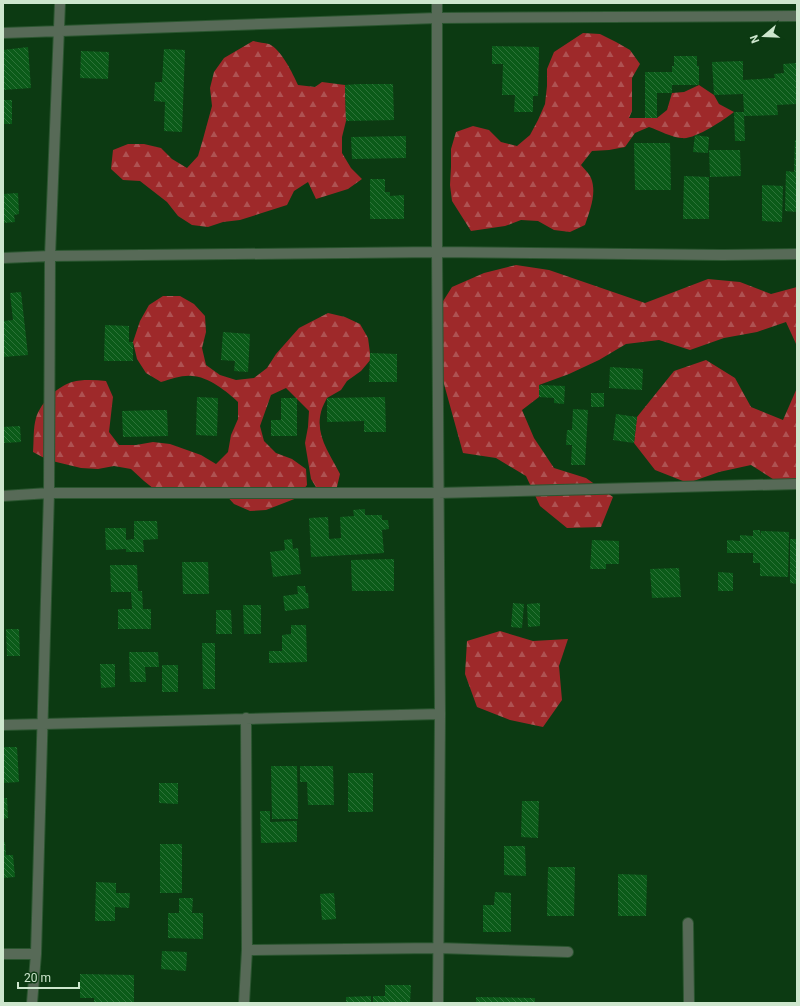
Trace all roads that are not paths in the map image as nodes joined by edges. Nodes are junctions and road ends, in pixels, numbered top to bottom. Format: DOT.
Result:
graph roads {
  1 [pos="60,3"];
  2 [pos="437,3"];
  3 [pos="797,16"];
  4 [pos="437,18"];
  5 [pos="59,30"];
  6 [pos="3,33"];
  7 [pos="437,252"];
  8 [pos="797,254"];
  9 [pos="50,256"];
  10 [pos="3,258"];
  11 [pos="797,484"];
  12 [pos="49,493"];
  13 [pos="438,493"];
  14 [pos="3,496"];
  15 [pos="440,714"];
  16 [pos="246,718"];
  17 [pos="42,723"];
  18 [pos="3,725"];
  19 [pos="688,923"];
  20 [pos="438,948"];
  21 [pos="248,950"];
  22 [pos="568,952"];
  23 [pos="3,954"];
  24 [pos="36,954"];
  25 [pos="32,1003"];
  26 [pos="244,1003"];
  27 [pos="438,1003"];
  28 [pos="689,1003"];
  1 -- 5 [label="street"];
  2 -- 4 [label="street"];
  3 -- 4 [label="street"];
  4 -- 5 [label="street"];
  4 -- 7 [label="street"];
  5 -- 6 [label="street"];
  5 -- 9 [label="street"];
  7 -- 8 [label="street"];
  7 -- 9 [label="street"];
  7 -- 13 [label="street"];
  9 -- 10 [label="street"];
  9 -- 12 [label="street"];
  11 -- 13 [label="street"];
  12 -- 13 [label="street"];
  12 -- 14 [label="street"];
  12 -- 17 [label="street"];
  13 -- 15 [label="street"];
  15 -- 16 [label="street"];
  15 -- 20 [label="street"];
  16 -- 17 [label="street"];
  16 -- 21 [label="street"];
  17 -- 18 [label="street"];
  17 -- 24 [label="street"];
  19 -- 28 [label="street"];
  20 -- 21 [label="street"];
  20 -- 22 [label="street"];
  20 -- 27 [label="street"];
  21 -- 26 [label="street"];
  23 -- 24 [label="street"];
  24 -- 25 [label="street"];
}
